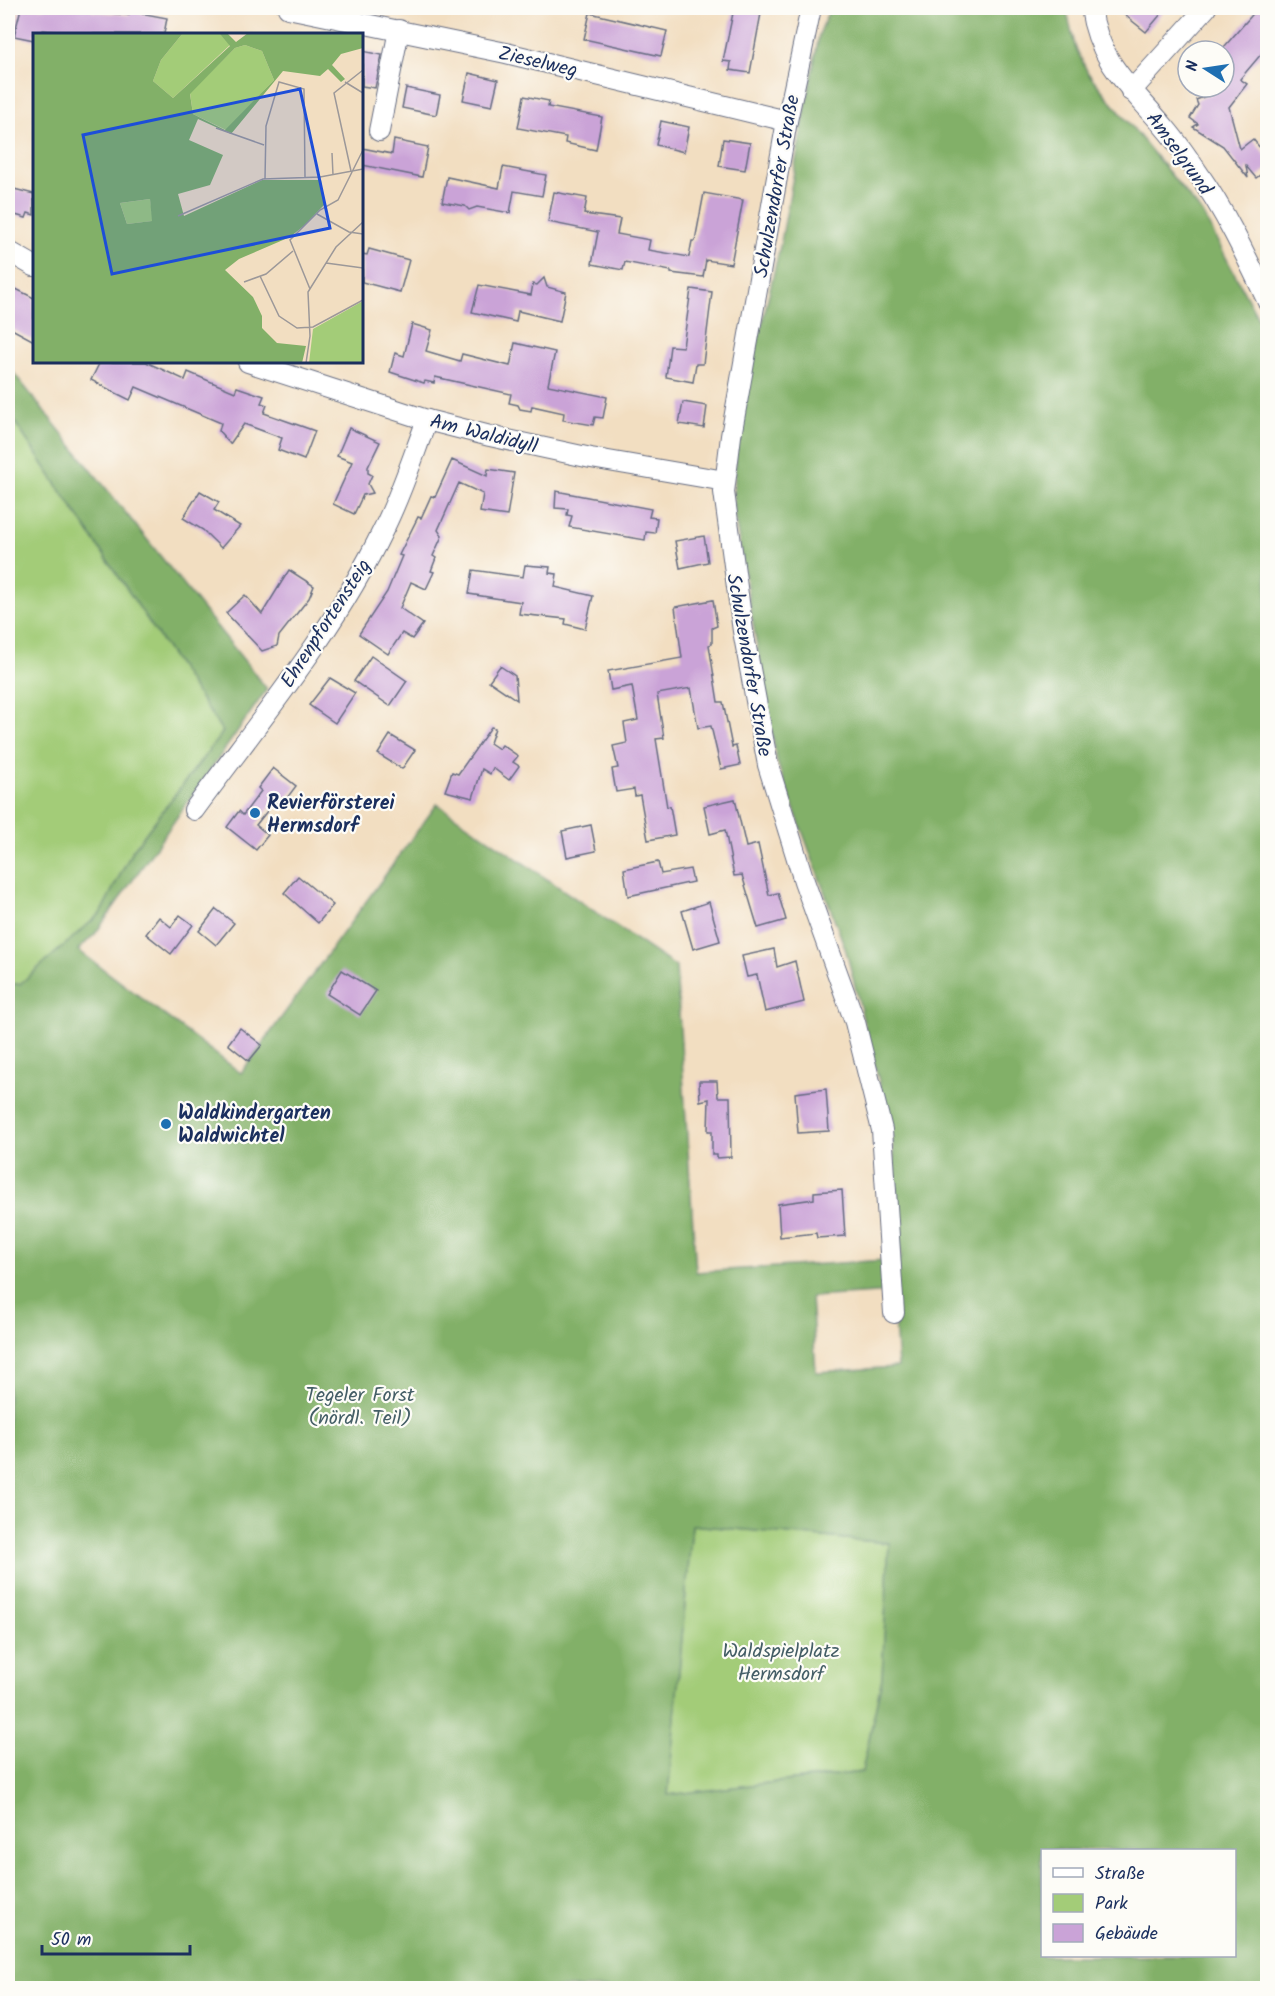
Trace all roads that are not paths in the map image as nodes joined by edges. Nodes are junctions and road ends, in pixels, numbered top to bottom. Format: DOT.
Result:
graph roads {
  1 [pos="288,8"];
  2 [pos="811,8"];
  3 [pos="1091,8"];
  4 [pos="1206,8"];
  5 [pos="399,30"];
  6 [pos="1131,91"];
  7 [pos="787,121"];
  8 [pos="379,131"];
  9 [pos="8,251"];
  10 [pos="33,265"];
  11 [pos="1268,302"];
  12 [pos="251,363"];
  13 [pos="427,420"];
  14 [pos="725,481"];
  15 [pos="194,810"];
  16 [pos="894,1313"];
  1 -- 5 [label="street, Zieselweg"];
  2 -- 7 [label="street, Schulzendorfer Straße"];
  3 -- 6 [label="street, Amselgrund"];
  4 -- 6 [label="street"];
  5 -- 7 [label="street, Zieselweg"];
  5 -- 8 [label="street"];
  6 -- 11 [label="street, Amselgrund"];
  7 -- 14 [label="street, Schulzendorfer Straße"];
  9 -- 10 [label="street"];
  12 -- 13 [label="street, Am Waldidyll"];
  13 -- 14 [label="street, Am Waldidyll"];
  13 -- 15 [label="street, Ehrenpfortensteig"];
  14 -- 16 [label="street, Schulzendorfer Straße"];
}
